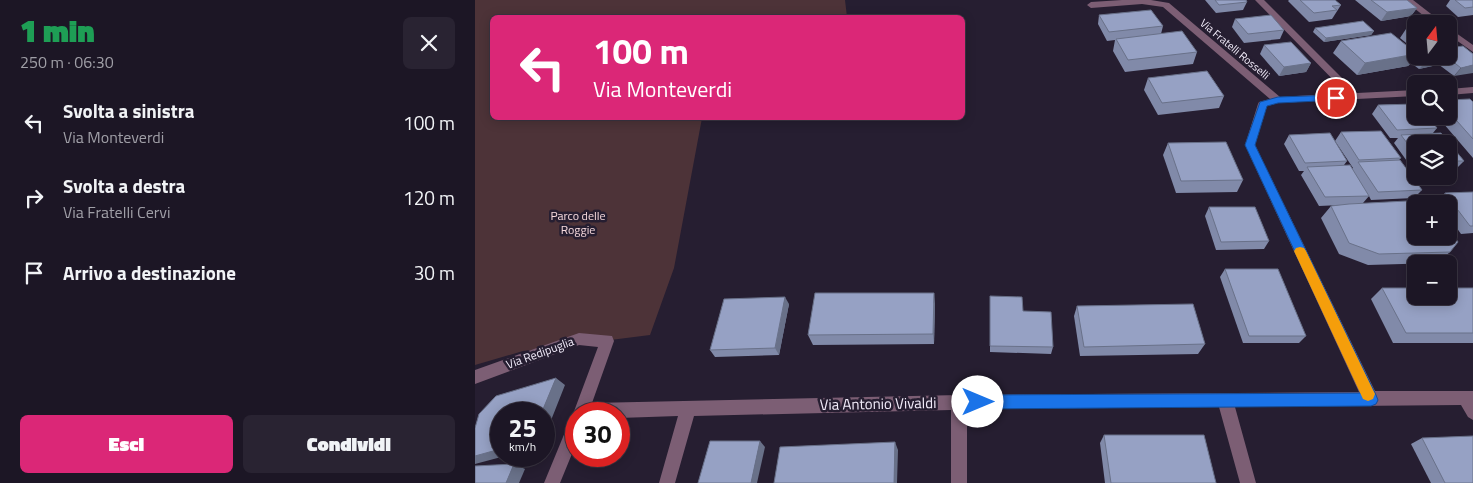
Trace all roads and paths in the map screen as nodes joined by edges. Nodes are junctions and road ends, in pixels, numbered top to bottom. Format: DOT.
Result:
graph roads {
  1 [pos="1259,0"];
  2 [pos="1408,0"];
  3 [pos="1091,5"];
  4 [pos="1428,15"];
  5 [pos="1457,36"];
  6 [pos="1473,49"];
  7 [pos="1473,90"];
  8 [pos="1457,91"];
  9 [pos="1407,94"];
  10 [pos="1355,97"];
  11 [pos="1278,100"];
  12 [pos="475,377"];
  13 [pos="1469,398"];
  14 [pos="1225,400"];
  15 [pos="1371,400"];
  16 [pos="585,402"];
  17 [pos="959,402"];
  18 [pos="688,409"];
  19 [pos="1473,412"];
  20 [pos="630,413"];
  21 [pos="565,452"];
  22 [pos="552,483"];
  23 [pos="667,483"];
  24 [pos="959,483"];
  25 [pos="1248,483"];
  1 -- 10 [label="street"];
  2 -- 4 [label="street"];
  3 -- 11 [label="street, Via Fratelli Rosselli"];
  5 -- 6 [label="street"];
  7 -- 8 [label="street"];
  9 -- 10 [label="street"];
  10 -- 11 [label="street"];
  11 -- 15 [label="street"];
  12 -- 16 [label="street, Via Redipuglia"];
  13 -- 15 [label="street, Via Antonio Vivaldi"];
  13 -- 19 [label="street"];
  14 -- 15 [label="street, Via Antonio Vivaldi"];
  14 -- 17 [label="street, Via Antonio Vivaldi"];
  14 -- 25 [label="street"];
  17 -- 18 [label="street, Via Antonio Vivaldi"];
  17 -- 24 [label="street"];
  18 -- 20 [label="street, Via Antonio Vivaldi"];
  18 -- 23 [label="street"];
  21 -- 22 [label="street"];
}
